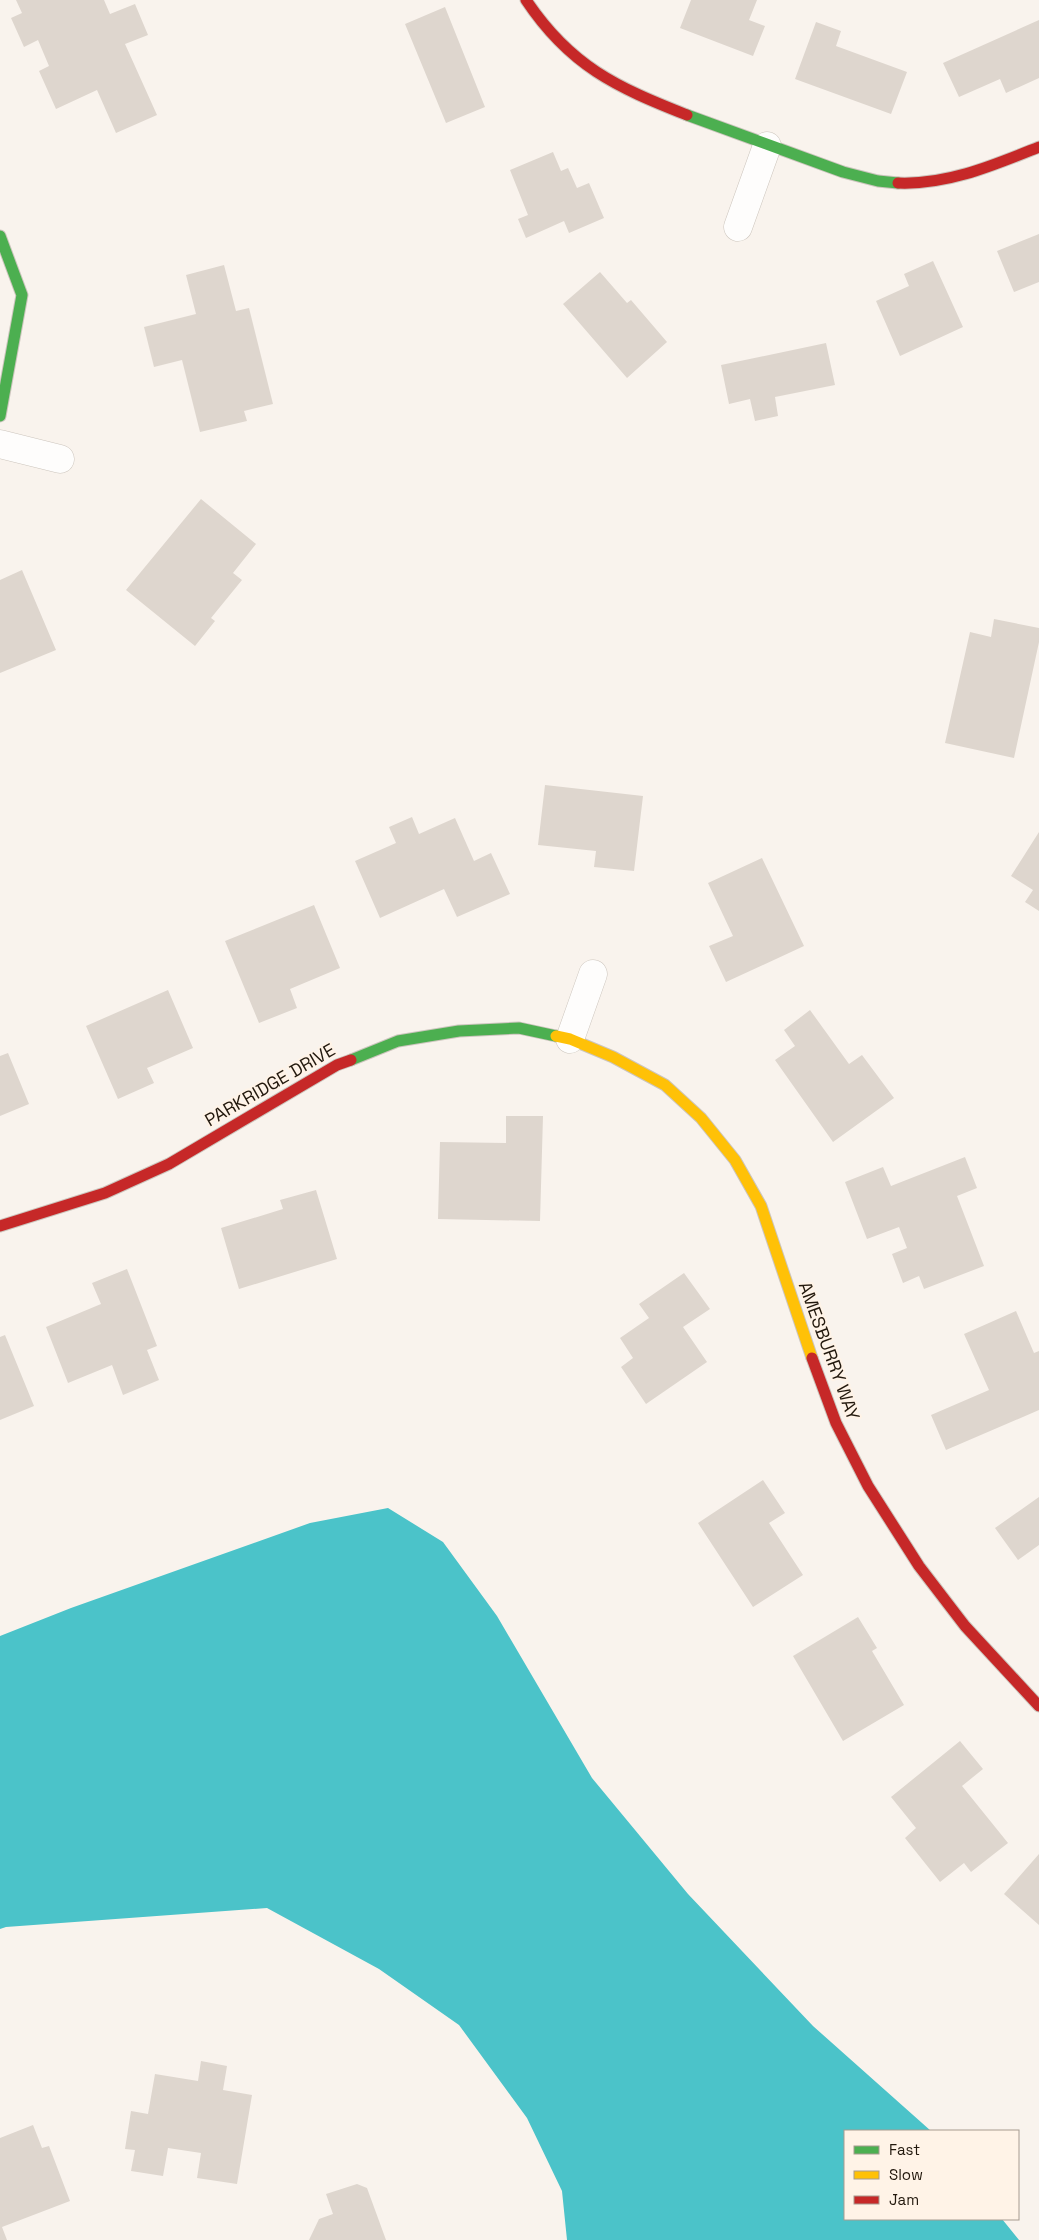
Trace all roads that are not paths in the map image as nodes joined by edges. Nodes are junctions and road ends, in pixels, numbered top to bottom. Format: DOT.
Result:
graph roads {
  1 [pos="526,0"];
  2 [pos="767,146"];
  3 [pos="1039,147"];
  4 [pos="738,227"];
  5 [pos="0,236"];
  6 [pos="0,416"];
  7 [pos="0,444"];
  8 [pos="60,459"];
  9 [pos="593,974"];
  10 [pos="570,1039"];
  11 [pos="0,1226"];
  12 [pos="1039,1706"];
  1 -- 2 [label="street"];
  2 -- 3 [label="street"];
  2 -- 4 [label="street"];
  5 -- 6 [label="street"];
  7 -- 8 [label="street"];
  9 -- 10 [label="street"];
  10 -- 11 [label="street, PARKRIDGE DRIVE"];
  10 -- 12 [label="street, AMESBURRY WAY"];
}
